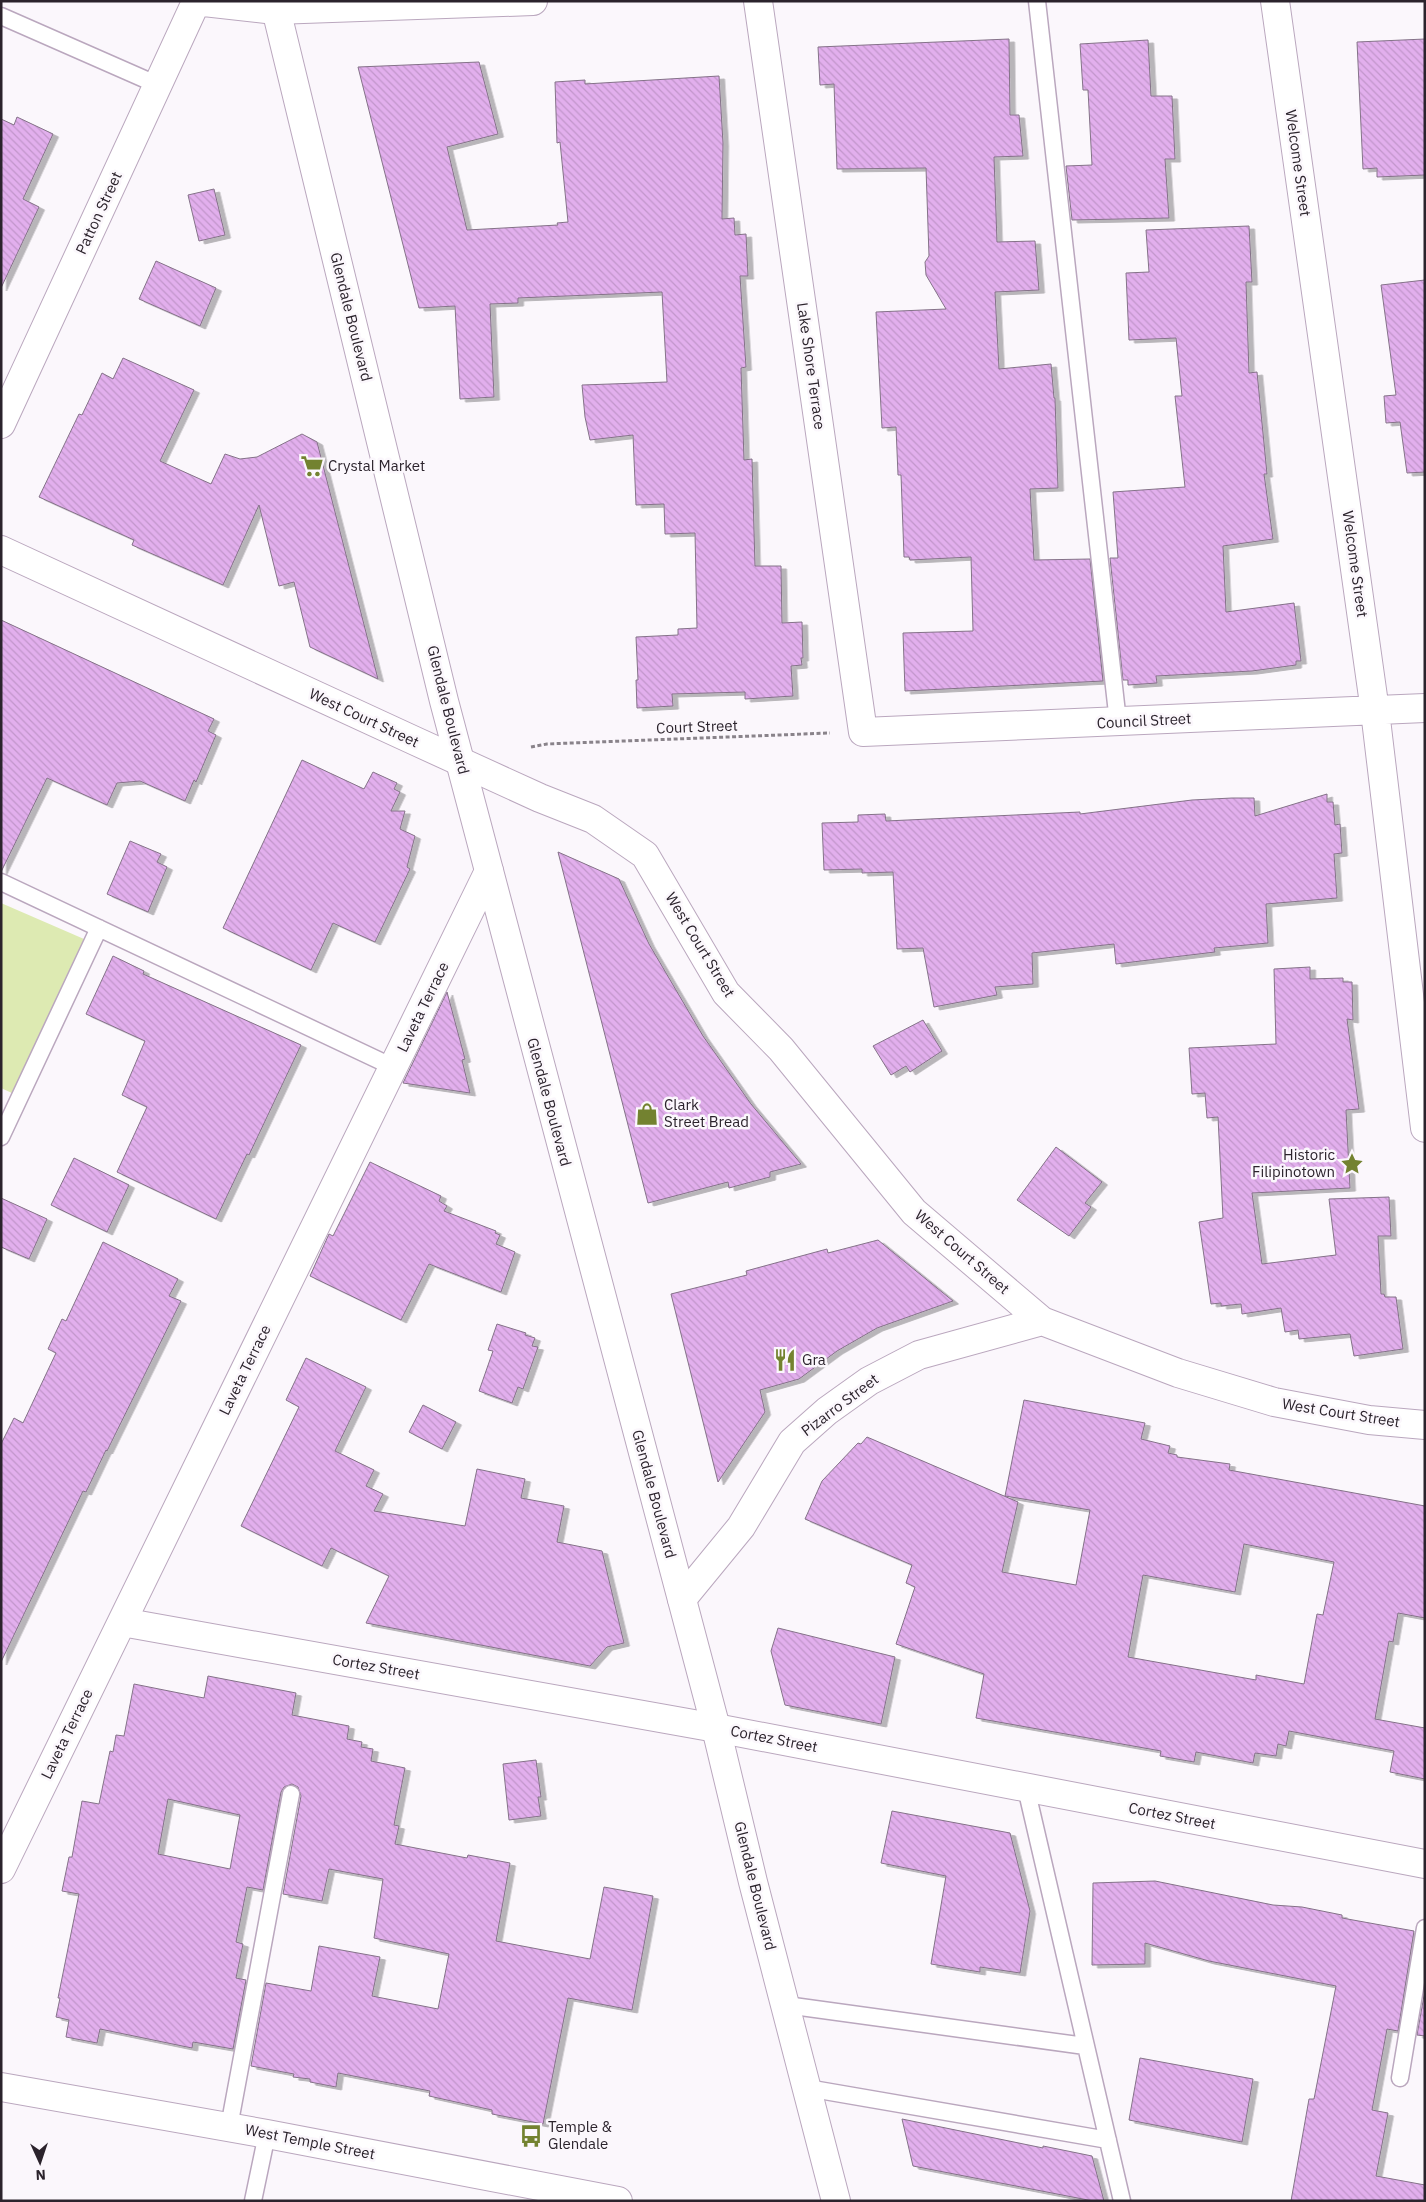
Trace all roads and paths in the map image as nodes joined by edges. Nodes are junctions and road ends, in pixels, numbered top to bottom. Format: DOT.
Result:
graph roads {
  1 [pos="196,1"];
  2 [pos="533,1"];
  3 [pos="758,1"];
  4 [pos="1037,1"];
  5 [pos="1276,1"];
  6 [pos="274,6"];
  7 [pos="1,16"];
  8 [pos="158,85"];
  9 [pos="1,424"];
  10 [pos="1,550"];
  11 [pos="1425,708"];
  12 [pos="1375,711"];
  13 [pos="1118,722"];
  14 [pos="863,732"];
  15 [pos="531,747"];
  16 [pos="460,761"];
  17 [pos="489,871"];
  18 [pos="1,882"];
  19 [pos="99,928"];
  20 [pos="394,1067"];
  21 [pos="1425,1128"];
  22 [pos="1,1137"];
  23 [pos="1042,1321"];
  24 [pos="1425,1425"];
  25 [pos="682,1599"];
  26 [pos="122,1622"];
  27 [pos="716,1728"];
  28 [pos="1026,1788"];
  29 [pos="291,1794"];
  30 [pos="4,1857"];
  31 [pos="1425,1864"];
  32 [pos="1425,1928"];
  33 [pos="786,2005"];
  34 [pos="1085,2046"];
  35 [pos="1400,2078"];
  36 [pos="1,2087"];
  37 [pos="807,2088"];
  38 [pos="229,2127"];
  39 [pos="267,2134"];
  40 [pos="1108,2140"];
  41 [pos="253,2201"];
  42 [pos="618,2201"];
  43 [pos="836,2201"];
  44 [pos="1122,2201"];
  1 -- 6 [label="street"];
  1 -- 8 [label="street, Patton Street"];
  2 -- 6 [label="street"];
  3 -- 14 [label="street, Lake Shore Terrace"];
  4 -- 13 [label="lane"];
  5 -- 12 [label="street, Welcome Street"];
  6 -- 16 [label="street, Glendale Boulevard"];
  7 -- 8 [label="lane"];
  8 -- 9 [label="street, Patton Street"];
  10 -- 16 [label="street, West Court Street"];
  11 -- 12 [label="street, Council Street"];
  12 -- 13 [label="street, Council Street"];
  12 -- 21 [label="street, Welcome Street"];
  13 -- 14 [label="street, Council Street"];
  14 -- 15 [label="path, Court Street"];
  16 -- 17 [label="street, Glendale Boulevard"];
  16 -- 23 [label="street, West Court Street"];
  17 -- 20 [label="street, Laveta Terrace"];
  17 -- 25 [label="street, Glendale Boulevard"];
  18 -- 19 [label="lane"];
  19 -- 20 [label="lane"];
  19 -- 22 [label="lane"];
  20 -- 26 [label="street, Laveta Terrace"];
  23 -- 24 [label="street, West Court Street"];
  23 -- 25 [label="street, Pizarro Street"];
  25 -- 27 [label="street, Glendale Boulevard"];
  26 -- 27 [label="street, Cortez Street"];
  26 -- 30 [label="street, Laveta Terrace"];
  27 -- 28 [label="street, Cortez Street"];
  27 -- 33 [label="street, Glendale Boulevard"];
  28 -- 31 [label="street, Cortez Street"];
  28 -- 34 [label="lane"];
  29 -- 38 [label="lane"];
  32 -- 35 [label="lane"];
  33 -- 34 [label="lane"];
  33 -- 37 [label="street, Glendale Boulevard"];
  34 -- 40 [label="lane"];
  36 -- 38 [label="street, West Temple Street"];
  37 -- 40 [label="lane"];
  37 -- 43 [label="street, Glendale Boulevard"];
  38 -- 39 [label="street, West Temple Street"];
  39 -- 41 [label="lane"];
  39 -- 42 [label="street, West Temple Street"];
  40 -- 44 [label="lane"];
}
